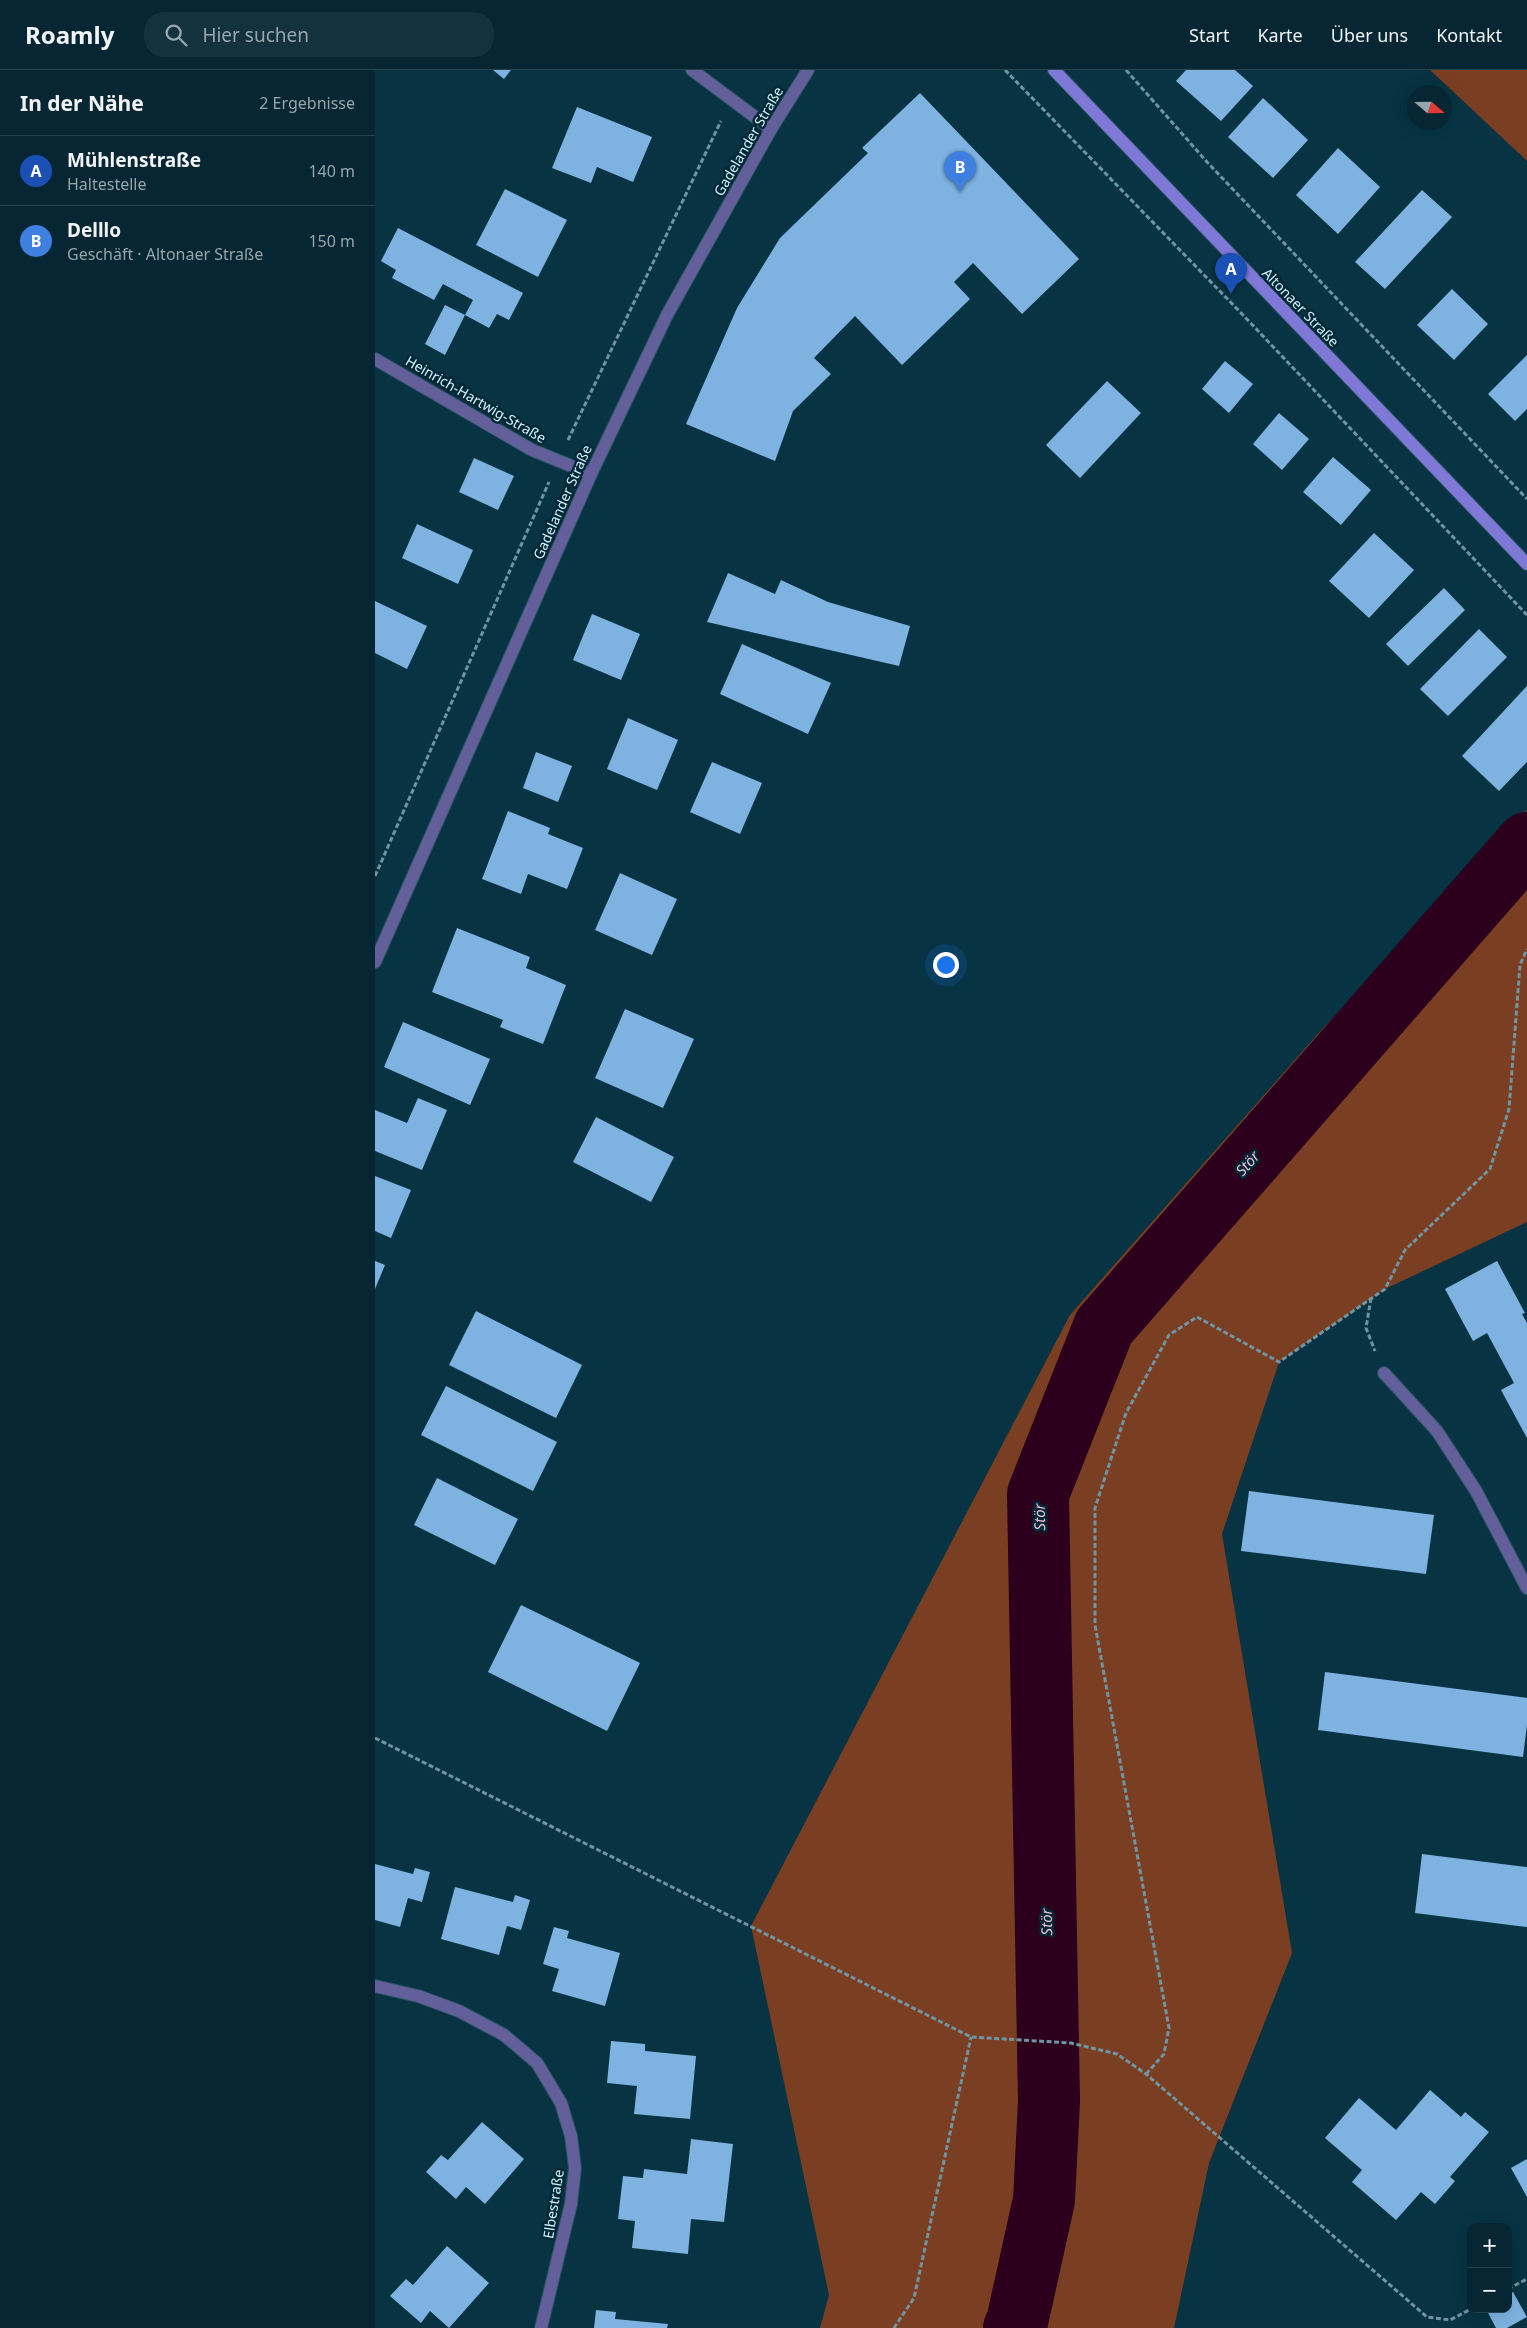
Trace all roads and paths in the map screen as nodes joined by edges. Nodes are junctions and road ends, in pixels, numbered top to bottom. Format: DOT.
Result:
graph roads {
  1 [pos="693,70"];
  2 [pos="807,70"];
  3 [pos="1005,70"];
  4 [pos="1054,70"];
  5 [pos="1126,70"];
  6 [pos="771,129"];
  7 [pos="375,359"];
  8 [pos="591,474"];
  9 [pos="1527,499"];
  10 [pos="1527,564"];
  11 [pos="1527,616"];
  12 [pos="1527,950"];
  13 [pos="375,962"];
  14 [pos="1371,1296"];
  15 [pos="1384,1373"];
  16 [pos="1527,1588"];
  17 [pos="375,1738"];
  18 [pos="375,1986"];
  19 [pos="971,2037"];
  20 [pos="1146,2074"];
  21 [pos="1527,2279"];
  22 [pos="1512,2287"];
  23 [pos="1467,2311"];
  24 [pos="541,2328"];
  25 [pos="894,2328"];
  1 -- 6 [label="street"];
  2 -- 6 [label="street, Gadelander Straße"];
  3 -- 11 [label="path"];
  4 -- 10 [label="main road, Altonaer Straße"];
  5 -- 9 [label="path"];
  6 -- 8 [label="street, Gadelander Straße"];
  7 -- 8 [label="street, Heinrich-Hartwig-Straße"];
  8 -- 13 [label="street, Gadelander Straße"];
  12 -- 14 [label="path"];
  14 -- 15 [label="path"];
  14 -- 20 [label="path"];
  15 -- 16 [label="street"];
  17 -- 19 [label="path"];
  18 -- 24 [label="street, Elbestraße"];
  19 -- 20 [label="path"];
  19 -- 25 [label="path"];
  20 -- 23 [label="path"];
  21 -- 22 [label="path"];
}
